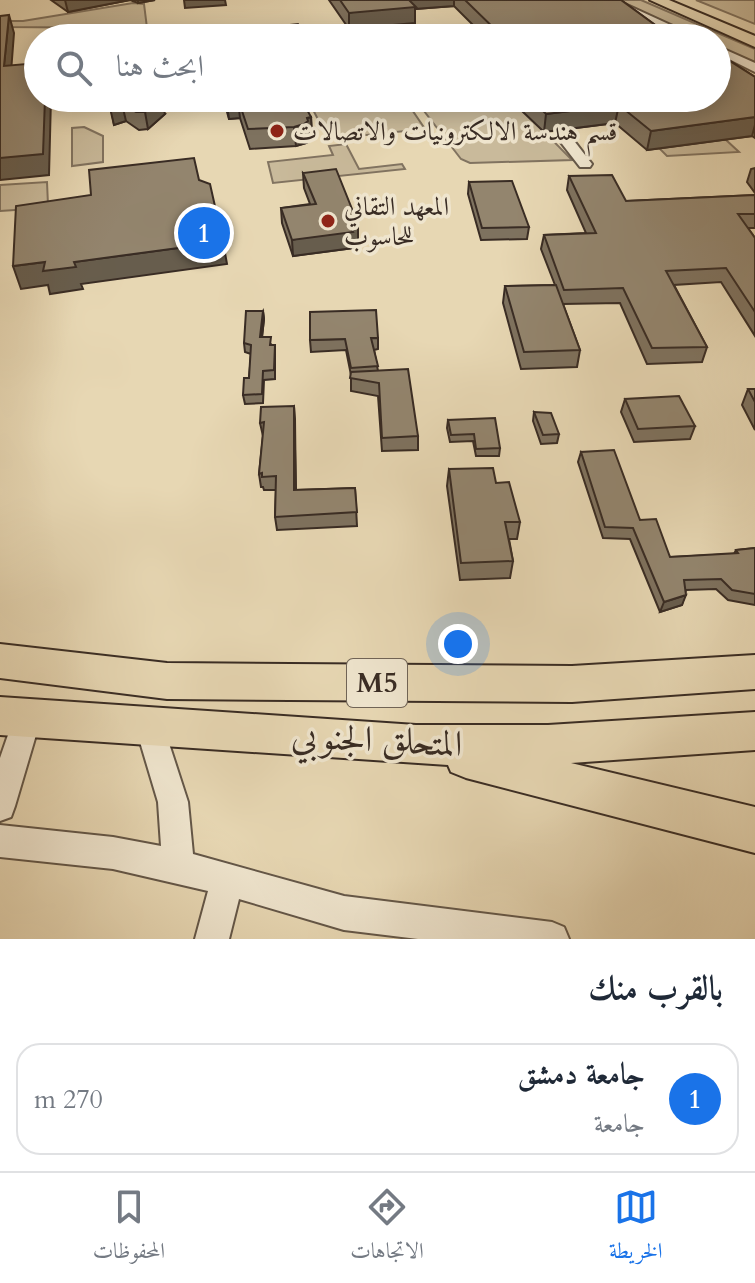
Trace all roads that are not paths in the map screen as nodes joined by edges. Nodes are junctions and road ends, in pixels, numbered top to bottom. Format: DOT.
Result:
graph roads {
  1 [pos="608,0"];
  2 [pos="657,0"];
  3 [pos="681,0"];
  4 [pos="662,24"];
  5 [pos="713,24"];
  6 [pos="755,31"];
  7 [pos="731,32"];
  8 [pos="755,42"];
  9 [pos="731,56"];
  10 [pos="755,68"];
  11 [pos="563,136"];
  12 [pos="585,164"];
  13 [pos="0,661"];
  14 [pos="755,672"];
  15 [pos="14,717"];
  16 [pos="149,725"];
  17 [pos="755,731"];
  18 [pos="416,745"];
  19 [pos="0,806"];
  20 [pos="755,830"];
  21 [pos="0,841"];
  22 [pos="178,866"];
  23 [pos="227,880"];
  24 [pos="212,939"];
  25 [pos="552,939"];
  1 -- 4 [label="street"];
  2 -- 5 [label="highway"];
  3 -- 6 [label="highway"];
  7 -- 8 [label="highway"];
  9 -- 10 [label="street"];
  11 -- 12 [label="street"];
  13 -- 14 [label="highway, المتحلق الجنوبي / M5"];
  15 -- 16 [label="highway, المتحلق الجنوبي / M5"];
  15 -- 19 [label="street"];
  16 -- 18 [label="highway, المتحلق الجنوبي / M5"];
  16 -- 22 [label="street"];
  17 -- 18 [label="highway, المتحلق الجنوبي / M5"];
  18 -- 20 [label="highway"];
  21 -- 22 [label="street"];
  22 -- 23 [label="street"];
  23 -- 24 [label="street"];
  23 -- 25 [label="street"];
}
